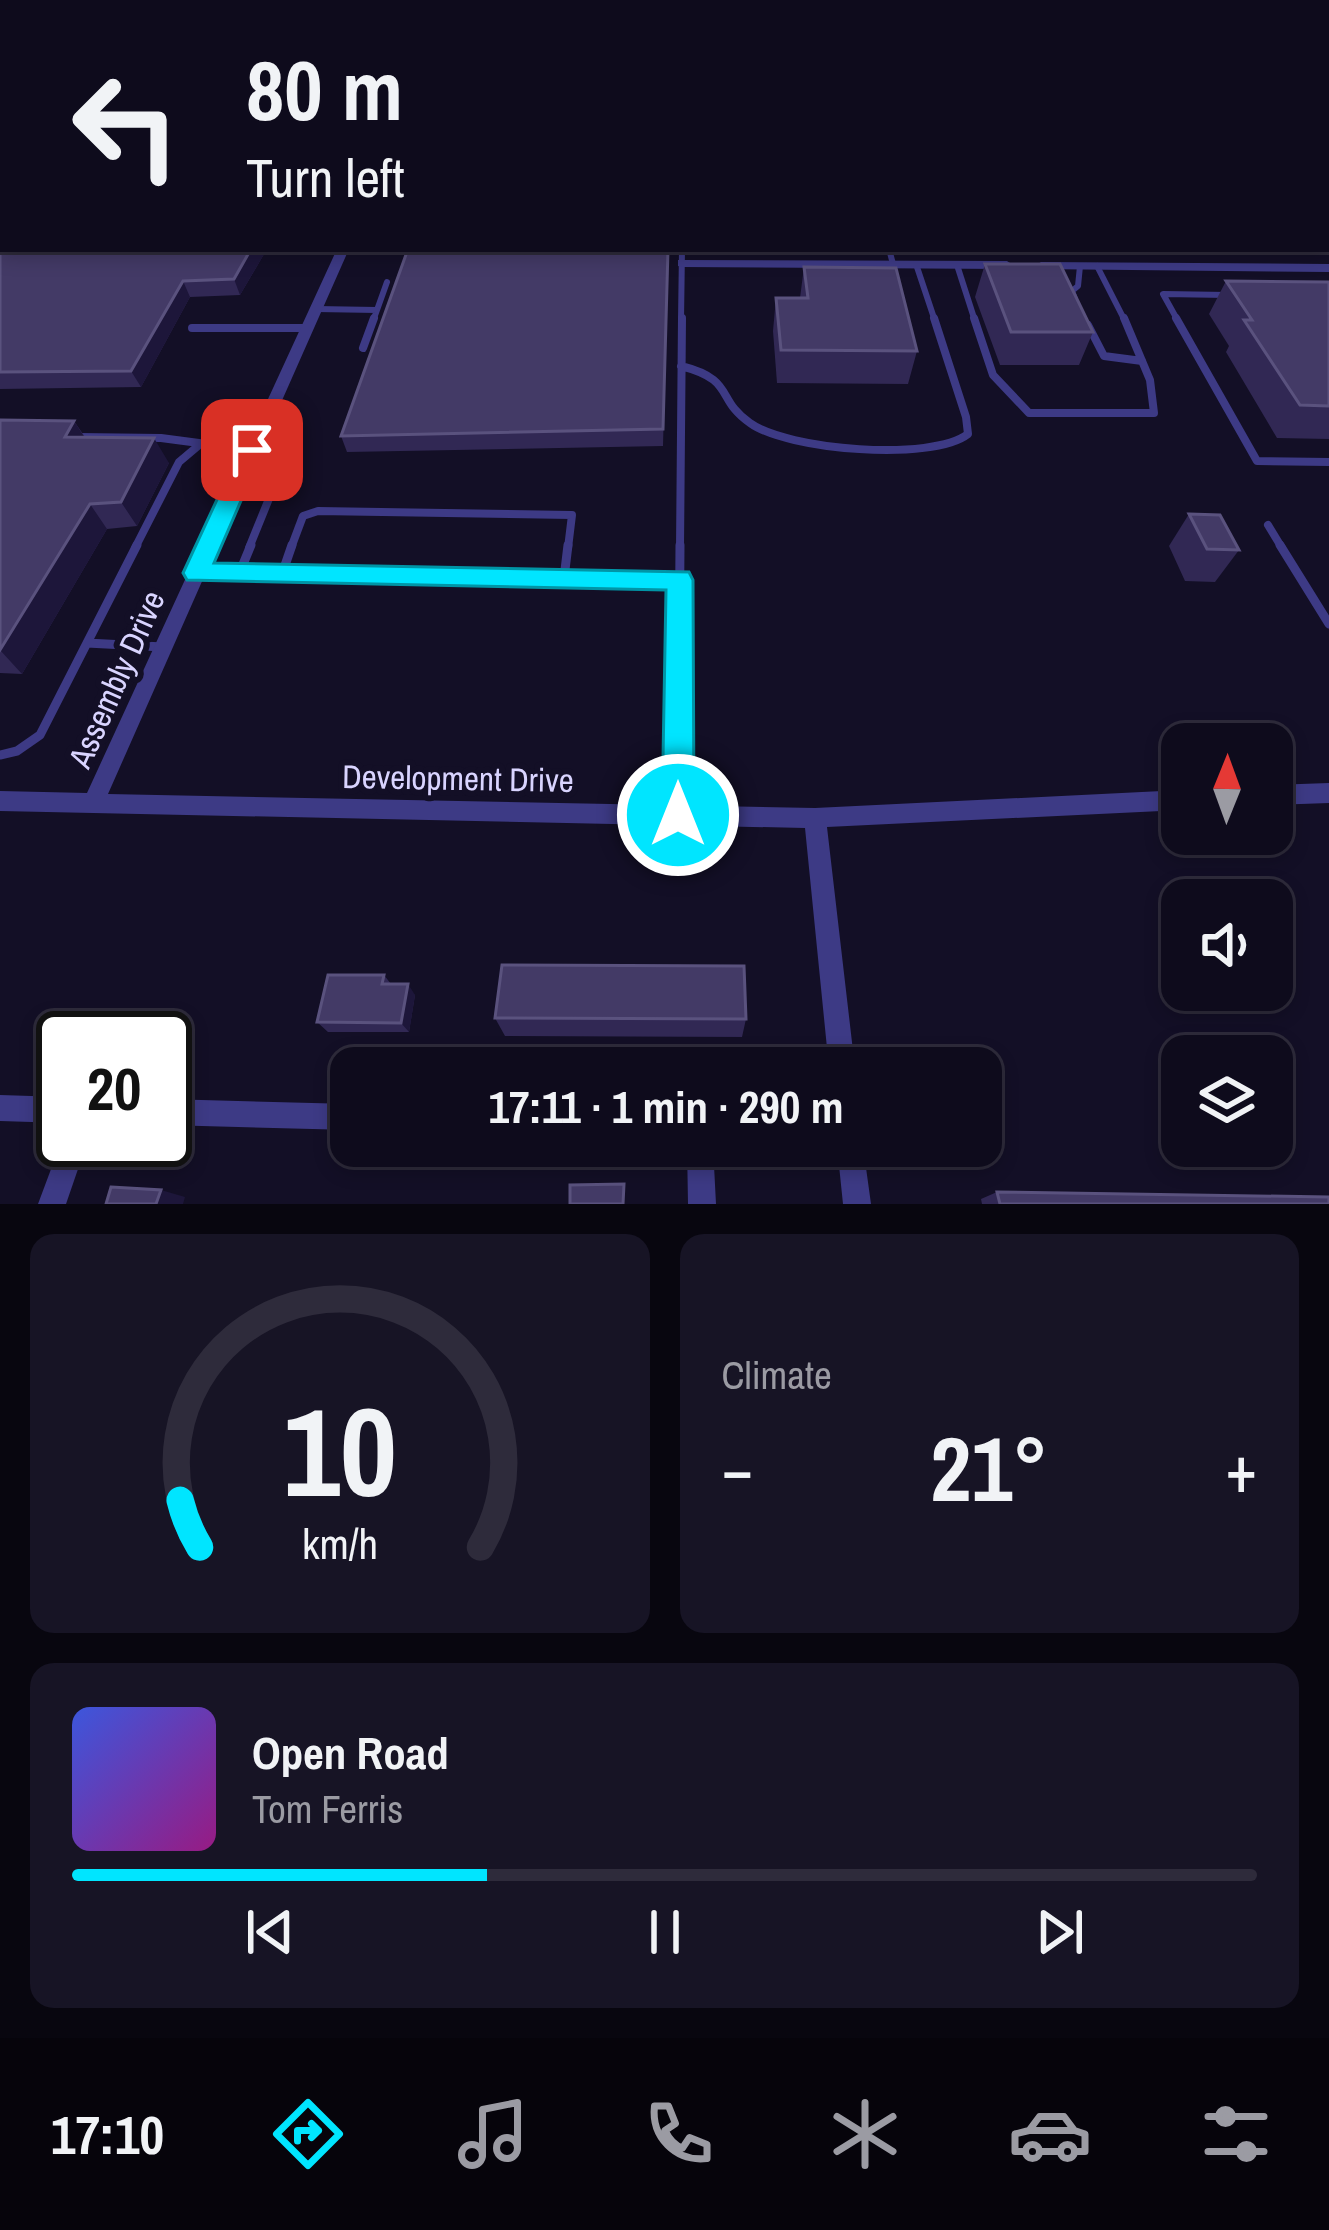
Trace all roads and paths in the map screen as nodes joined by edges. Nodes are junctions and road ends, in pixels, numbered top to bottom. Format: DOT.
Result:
graph roads {
  1 [pos="342,252"];
  2 [pos="954,252"];
  3 [pos="682,256"];
  4 [pos="796,256"];
  5 [pos="891,257"];
  6 [pos="916,265"];
  7 [pos="958,265"];
  8 [pos="1080,266"];
  9 [pos="1096,266"];
  10 [pos="1329,268"];
  11 [pos="387,282"];
  12 [pos="1234,295"];
  13 [pos="316,309"];
  14 [pos="377,310"];
  15 [pos="193,328"];
  16 [pos="307,328"];
  17 [pos="363,348"];
  18 [pos="1142,362"];
  19 [pos="681,366"];
  20 [pos="261,430"];
  21 [pos="69,437"];
  22 [pos="198,446"];
  23 [pos="252,450"];
  24 [pos="1329,462"];
  25 [pos="1268,525"];
  26 [pos="196,573"];
  27 [pos="239,574"];
  28 [pos="282,574"];
  29 [pos="564,578"];
  30 [pos="680,580"];
  31 [pos="1329,624"];
  32 [pos="87,643"];
  33 [pos="163,647"];
  34 [pos="0,755"];
  35 [pos="1329,793"];
  36 [pos="1293,794"];
  37 [pos="1161,801"];
  38 [pos="0,802"];
  39 [pos="92,805"];
  40 [pos="678,815"];
  41 [pos="815,818"];
  42 [pos="840,1047"];
  43 [pos="0,1108"];
  44 [pos="36,1109"];
  45 [pos="192,1113"];
  46 [pos="330,1116"];
  47 [pos="65,1167"];
  48 [pos="701,1167"];
  49 [pos="852,1167"];
  50 [pos="52,1204"];
  51 [pos="702,1204"];
  52 [pos="856,1204"];
  1 -- 13 [label="street, Assembly Drive"];
  2 -- 7 [label="street"];
  3 -- 4 [label="street"];
  3 -- 19 [label="lane"];
  4 -- 5 [label="street"];
  5 -- 6 [label="street"];
  6 -- 7 [label="street"];
  6 -- 19 [label="lane"];
  7 -- 8 [label="street"];
  7 -- 18 [label="lane"];
  8 -- 9 [label="street"];
  8 -- 18 [label="lane"];
  9 -- 10 [label="street"];
  9 -- 18 [label="lane"];
  11 -- 14 [label="lane"];
  12 -- 24 [label="lane"];
  13 -- 14 [label="lane"];
  13 -- 16 [label="street, Assembly Drive"];
  14 -- 17 [label="lane"];
  15 -- 16 [label="lane"];
  16 -- 20 [label="street, Assembly Drive"];
  19 -- 30 [label="lane"];
  20 -- 23 [label="street, Assembly Drive"];
  20 -- 27 [label="lane"];
  21 -- 22 [label="lane"];
  22 -- 23 [label="lane"];
  22 -- 32 [label="lane"];
  23 -- 26 [label="street, Assembly Drive"];
  25 -- 31 [label="lane"];
  26 -- 27 [label="lane"];
  26 -- 33 [label="street, Assembly Drive"];
  27 -- 28 [label="lane"];
  28 -- 29 [label="lane"];
  28 -- 29 [label="lane"];
  29 -- 30 [label="lane"];
  30 -- 40 [label="lane"];
  32 -- 33 [label="lane"];
  32 -- 34 [label="lane"];
  33 -- 39 [label="street, Assembly Drive"];
  35 -- 36 [label="street"];
  37 -- 41 [label="street, Development Drive"];
  38 -- 39 [label="street, Development Drive"];
  39 -- 40 [label="street, Development Drive"];
  40 -- 41 [label="street, Development Drive"];
  41 -- 42 [label="street"];
  43 -- 44 [label="street"];
  45 -- 46 [label="street"];
  47 -- 50 [label="street"];
  48 -- 51 [label="street"];
  49 -- 52 [label="street"];
}
